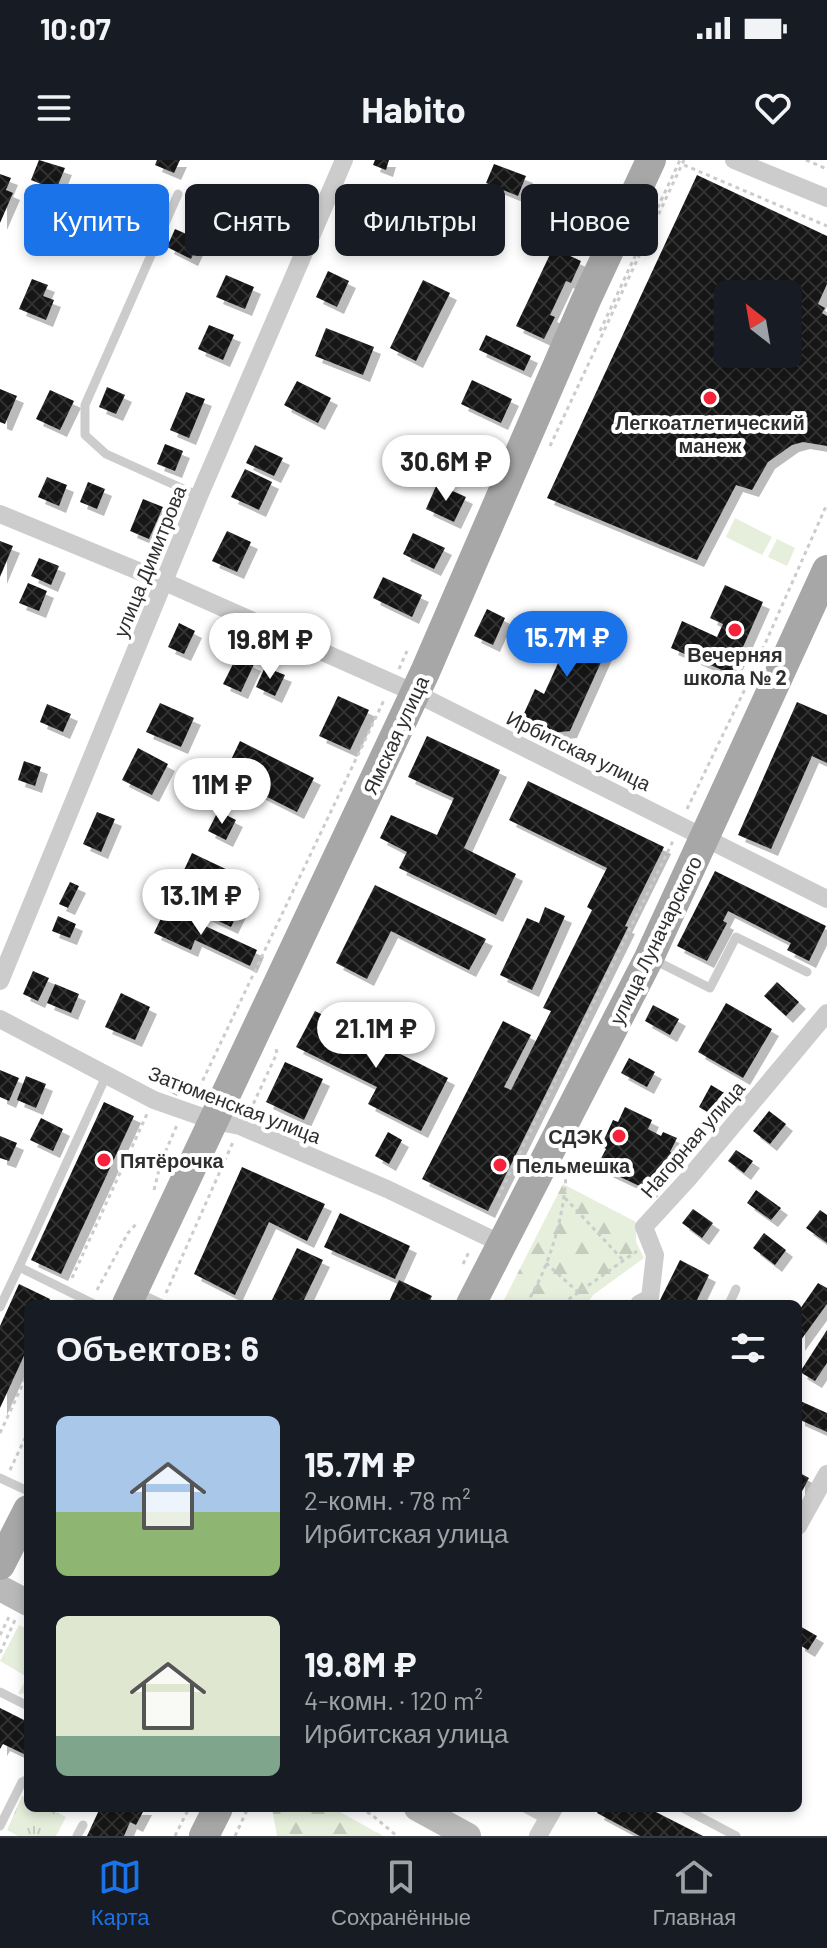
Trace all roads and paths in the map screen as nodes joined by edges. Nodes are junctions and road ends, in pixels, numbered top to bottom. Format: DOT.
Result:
graph roads {
  1 [pos="344,160"];
  2 [pos="734,160"];
  3 [pos="806,160"];
  4 [pos="674,162"];
  5 [pos="827,169"];
  6 [pos="178,194"];
  7 [pos="827,198"];
  8 [pos="827,226"];
  9 [pos="199,496"];
  10 [pos="827,504"];
  11 [pos="0,514"];
  12 [pos="827,570"];
  13 [pos="165,582"];
  14 [pos="408,647"];
  15 [pos="404,688"];
  16 [pos="691,801"];
  17 [pos="704,838"];
  18 [pos="674,839"];
  19 [pos="827,899"];
  20 [pos="649,958"];
  21 [pos="807,972"];
  22 [pos="0,981"];
  23 [pos="827,1013"];
  24 [pos="0,1019"];
  25 [pos="107,1074"];
  26 [pos="154,1100"];
  27 [pos="184,1109"];
  28 [pos="214,1121"];
  29 [pos="566,1167"];
  30 [pos="153,1191"];
  31 [pos="565,1198"];
  32 [pos="140,1220"];
  33 [pos="490,1237"];
  34 [pos="650,1242"];
  35 [pos="624,1261"];
  36 [pos="545,1262"];
  37 [pos="19,1267"];
  38 [pos="462,1268"];
  39 [pos="736,1289"];
  40 [pos="67,1291"];
  41 [pos="579,1293"];
  42 [pos="131,1297"];
  43 [pos="86,1300"];
  44 [pos="94,1300"];
  45 [pos="472,1300"];
  46 [pos="529,1300"];
  47 [pos="568,1300"];
  48 [pos="646,1300"];
  49 [pos="731,1300"];
  50 [pos="0,1307"];
  51 [pos="24,1382"];
  52 [pos="0,1433"];
  53 [pos="24,1440"];
  54 [pos="827,1475"];
  55 [pos="3,1479"];
  56 [pos="24,1489"];
  57 [pos="24,1518"];
  58 [pos="802,1519"];
  59 [pos="0,1565"];
  60 [pos="0,1588"];
  61 [pos="22,1611"];
  62 [pos="0,1653"];
  63 [pos="0,1692"];
  64 [pos="24,1704"];
  65 [pos="24,1781"];
  66 [pos="187,1812"];
  67 [pos="216,1812"];
  68 [pos="246,1812"];
  69 [pos="367,1812"];
  70 [pos="424,1812"];
  71 [pos="691,1812"];
  72 [pos="83,1825"];
  73 [pos="0,1826"];
  74 [pos="77,1836"];
  75 [pos="175,1836"];
  76 [pos="204,1836"];
  77 [pos="235,1836"];
  78 [pos="397,1836"];
  79 [pos="468,1836"];
  80 [pos="736,1836"];
  1 -- 9 [label="street, улица Димитрова"];
  2 -- 7 [label="street"];
  3 -- 5 [label="path"];
  4 -- 8 [label="path"];
  4 -- 15 [label="main road, Ямская улица"];
  6 -- 9 [label="lane"];
  9 -- 13 [label="street, улица Димитрова"];
  10 -- 16 [label="path"];
  11 -- 13 [label="street, Ирбитская улица"];
  12 -- 17 [label="main road, улица Луначарского"];
  13 -- 15 [label="street, Ирбитская улица"];
  13 -- 22 [label="street, улица Димитрова"];
  14 -- 15 [label="path"];
  15 -- 17 [label="street, Ирбитская улица"];
  15 -- 27 [label="path"];
  15 -- 28 [label="main road, Ямская улица"];
  17 -- 19 [label="street, Ирбитская улица"];
  17 -- 20 [label="main road, улица Луначарского"];
  18 -- 33 [label="path"];
  20 -- 21 [label="lane"];
  20 -- 33 [label="main road, улица Луначарского"];
  23 -- 34 [label="street, Нагорная улица"];
  24 -- 25 [label="street, Затюменская улица"];
  25 -- 26 [label="street, Затюменская улица"];
  25 -- 37 [label="lane"];
  26 -- 27 [label="street, Затюменская улица"];
  26 -- 40 [label="path"];
  27 -- 28 [label="street, Затюменская улица"];
  27 -- 30 [label="path"];
  28 -- 33 [label="street, Затюменская улица"];
  28 -- 42 [label="main road, Ямская улица"];
  29 -- 31 [label="path"];
  31 -- 35 [label="path"];
  31 -- 36 [label="path"];
  32 -- 44 [label="path"];
  33 -- 38 [label="path"];
  33 -- 45 [label="main road, улица Луначарского"];
  34 -- 35 [label="path"];
  34 -- 48 [label="street, Нагорная улица"];
  35 -- 41 [label="path"];
  36 -- 41 [label="path"];
  36 -- 46 [label="path"];
  37 -- 40 [label="lane"];
  37 -- 50 [label="lane"];
  39 -- 49 [label="lane"];
  40 -- 43 [label="lane"];
  41 -- 47 [label="path"];
  51 -- 52 [label="path"];
  53 -- 55 [label="path"];
  54 -- 58 [label="street"];
  55 -- 56 [label="lane"];
  57 -- 59 [label="main road"];
  60 -- 61 [label="street"];
  61 -- 62 [label="path"];
  63 -- 64 [label="lane"];
  65 -- 73 [label="lane"];
  66 -- 75 [label="path"];
  67 -- 76 [label="main road"];
  68 -- 77 [label="path"];
  69 -- 78 [label="path"];
  70 -- 79 [label="street"];
  71 -- 80 [label="lane"];
  72 -- 74 [label="lane"];
}
